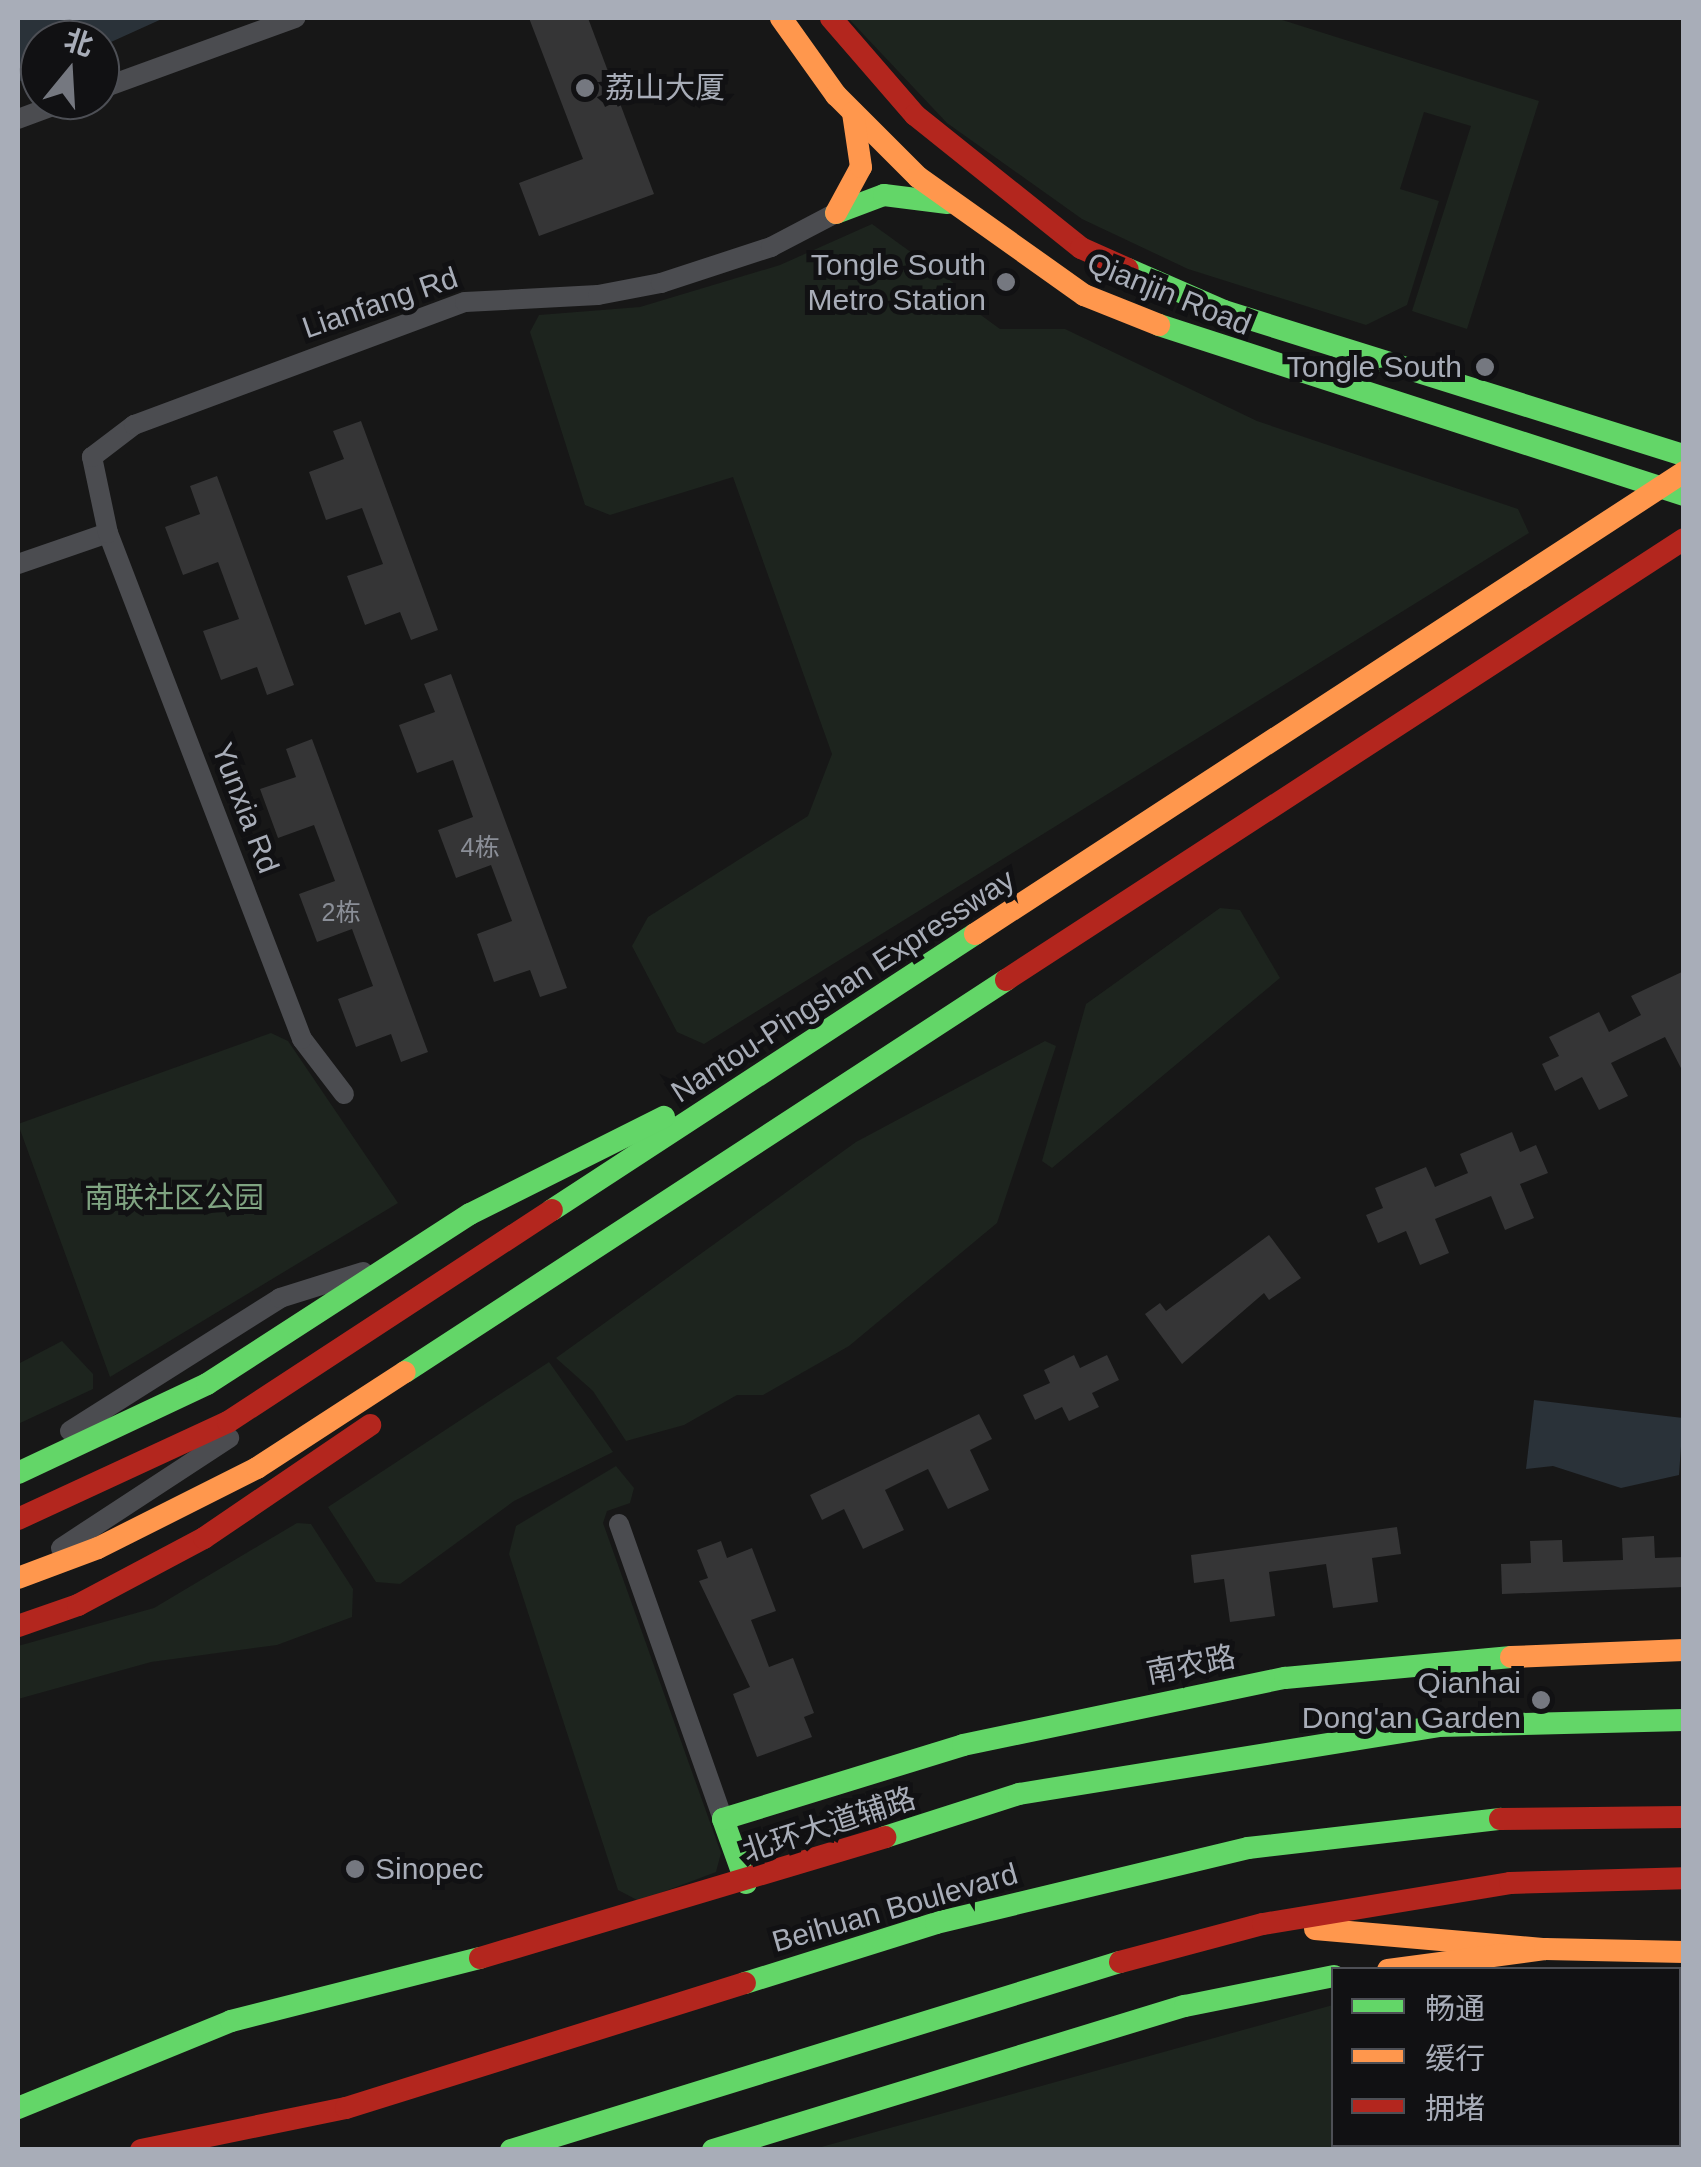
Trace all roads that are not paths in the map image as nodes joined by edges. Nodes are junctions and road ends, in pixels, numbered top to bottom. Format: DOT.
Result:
graph roads {
  1 [pos="296,18"];
  2 [pos="824,18"];
  3 [pos="831,18"];
  4 [pos="784,22"];
  5 [pos="861,54"];
  6 [pos="120,82"];
  7 [pos="827,82"];
  8 [pos="853,113"];
  9 [pos="950,204"];
  10 [pos="836,213"];
  11 [pos="1684,454"];
  12 [pos="1684,472"];
  13 [pos="1684,495"];
  14 [pos="108,533"];
  15 [pos="1684,538"];
  16 [pos="18,564"];
  17 [pos="1538,573"];
  18 [pos="758,1077"];
  19 [pos="344,1094"];
  20 [pos="504,1258"];
  21 [pos="521,1300"];
  22 [pos="18,1453"];
  23 [pos="18,1472"];
  24 [pos="18,1519"];
  25 [pos="619,1524"];
  26 [pos="18,1578"];
  27 [pos="18,1626"];
  28 [pos="1684,1650"];
  29 [pos="1684,1720"];
  30 [pos="1684,1817"];
  31 [pos="724,1820"];
  32 [pos="1684,1878"];
  33 [pos="746,1883"];
  34 [pos="1263,1924"];
  35 [pos="1545,1949"];
  36 [pos="1684,1952"];
  37 [pos="1410,1967"];
  38 [pos="1331,1977"];
  39 [pos="18,2108"];
  40 [pos="141,2150"];
  41 [pos="511,2150"];
  42 [pos="713,2150"];
  1 -- 6 [label="street"];
  2 -- 4 [label="main road"];
  3 -- 5 [label="main road, Qianjin Road"];
  4 -- 7 [label="main road, Qianjin Road"];
  5 -- 7 [label="main road"];
  5 -- 11 [label="main road, Qianjin Road"];
  7 -- 8 [label="main road, Qianjin Road"];
  8 -- 9 [label="main road, Qianjin Road"];
  8 -- 10 [label="main road"];
  9 -- 10 [label="main road"];
  9 -- 13 [label="main road, Qianjin Road"];
  10 -- 14 [label="street, Lianfang Rd"];
  12 -- 18 [label="main road, Nantou-Pingshan Expressway, bridge"];
  14 -- 16 [label="street"];
  14 -- 19 [label="street, Yunxia Rd"];
  15 -- 21 [label="main road"];
  17 -- 20 [label="street"];
  18 -- 23 [label="main road, bridge"];
  18 -- 24 [label="main road, Nantou-Pingshan Expressway, bridge"];
  20 -- 22 [label="street"];
  20 -- 26 [label="street"];
  21 -- 26 [label="main road"];
  21 -- 27 [label="main road"];
  25 -- 31 [label="street"];
  28 -- 31 [label="main road, 南农路"];
  29 -- 33 [label="main road, 北环大道辅路"];
  30 -- 40 [label="main road, Beihuan Boulevard"];
  31 -- 33 [label="main road"];
  32 -- 34 [label="main road"];
  33 -- 39 [label="main road, 北环大道辅路"];
  34 -- 35 [label="main road"];
  34 -- 41 [label="main road"];
  35 -- 36 [label="main road"];
  35 -- 37 [label="main road"];
  38 -- 42 [label="main road"];
}
